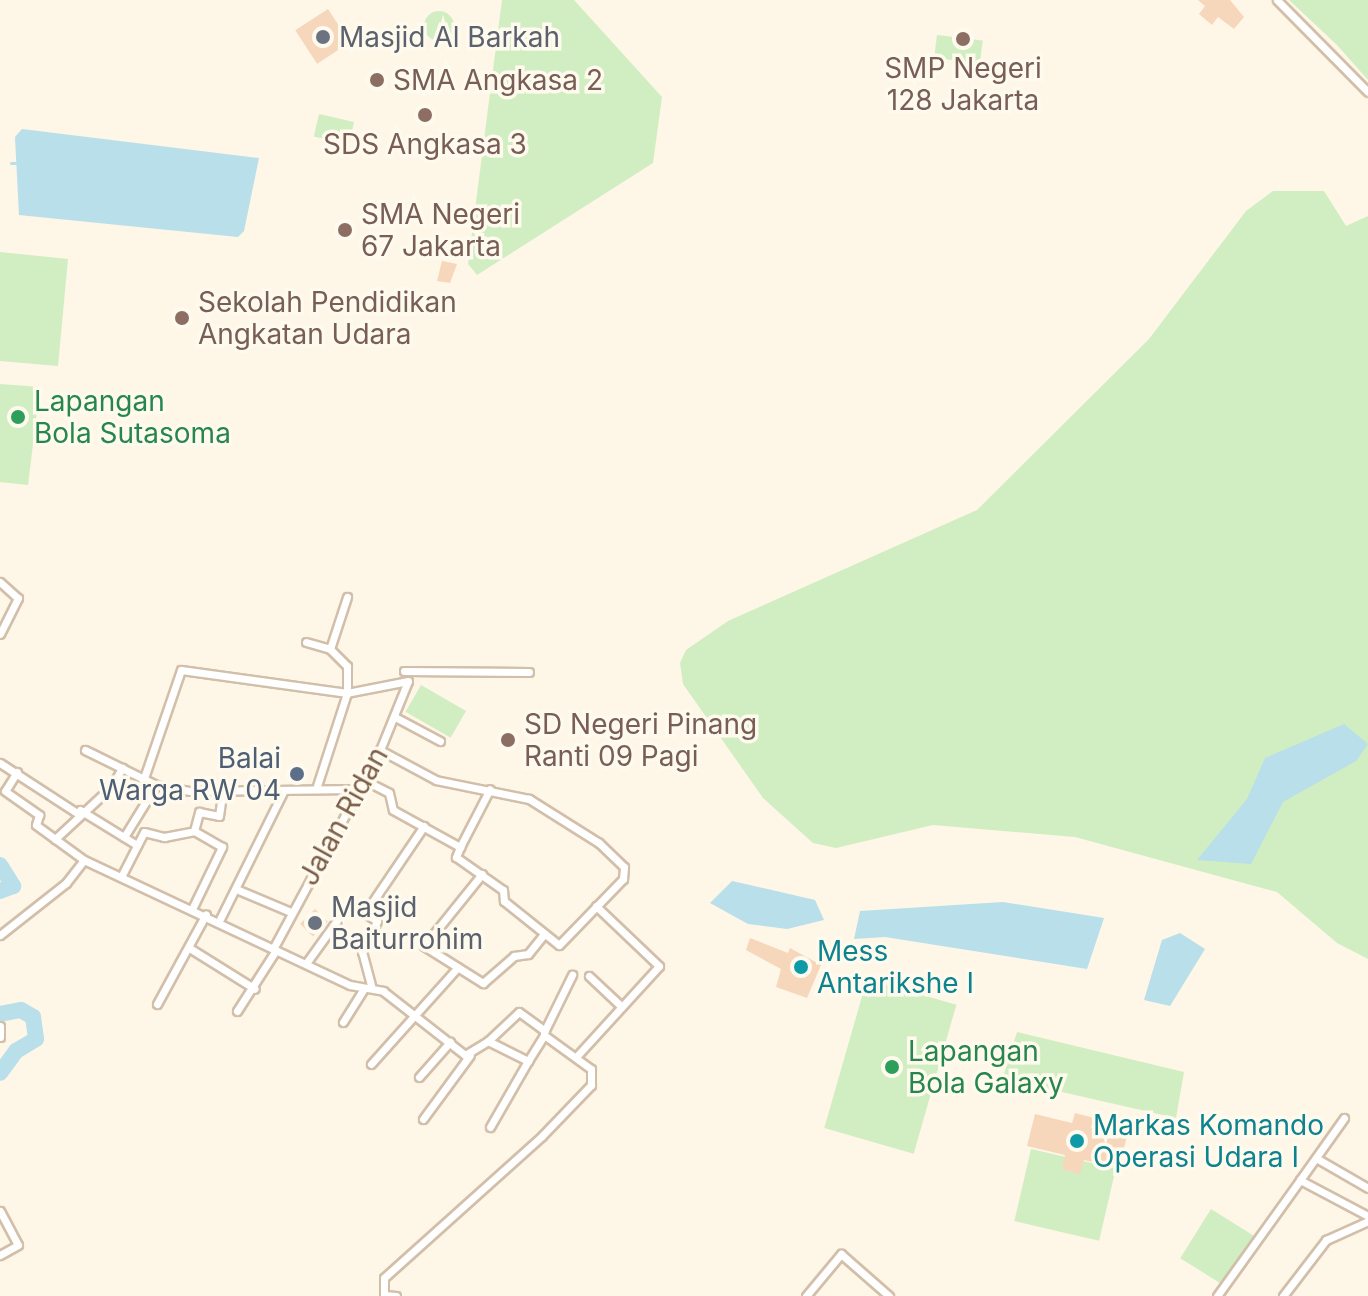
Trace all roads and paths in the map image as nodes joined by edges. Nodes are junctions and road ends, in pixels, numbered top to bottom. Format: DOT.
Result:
graph roads {
  1 [pos="1277,0"];
  2 [pos="1368,92"];
  3 [pos="0,582"];
  4 [pos="347,597"];
  5 [pos="0,634"];
  6 [pos="306,642"];
  7 [pos="330,649"];
  8 [pos="404,671"];
  9 [pos="529,672"];
  10 [pos="347,693"];
  11 [pos="395,717"];
  12 [pos="440,741"];
  13 [pos="85,750"];
  14 [pos="380,750"];
  15 [pos="0,763"];
  16 [pos="122,768"];
  17 [pos="17,772"];
  18 [pos="144,778"];
  19 [pos="362,779"];
  20 [pos="156,785"];
  21 [pos="316,789"];
  22 [pos="356,789"];
  23 [pos="490,789"];
  24 [pos="283,792"];
  25 [pos="222,795"];
  26 [pos="79,811"];
  27 [pos="424,826"];
  28 [pos="194,831"];
  29 [pos="124,837"];
  30 [pos="55,839"];
  31 [pos="137,845"];
  32 [pos="460,847"];
  33 [pos="84,860"];
  34 [pos="482,874"];
  35 [pos="122,875"];
  36 [pos="236,889"];
  37 [pos="596,906"];
  38 [pos="193,907"];
  39 [pos="346,908"];
  40 [pos="291,912"];
  41 [pos="206,914"];
  42 [pos="220,919"];
  43 [pos="544,934"];
  44 [pos="0,935"];
  45 [pos="191,949"];
  46 [pos="275,950"];
  47 [pos="307,962"];
  48 [pos="458,967"];
  49 [pos="572,975"];
  50 [pos="589,976"];
  51 [pos="368,986"];
  52 [pos="255,989"];
  53 [pos="157,1004"];
  54 [pos="621,1006"];
  55 [pos="237,1011"];
  56 [pos="415,1012"];
  57 [pos="343,1022"];
  58 [pos="0,1026"];
  59 [pos="544,1033"];
  60 [pos="0,1037"];
  61 [pos="488,1041"];
  62 [pos="450,1042"];
  63 [pos="470,1055"];
  64 [pos="576,1057"];
  65 [pos="528,1061"];
  66 [pos="371,1064"];
  67 [pos="419,1077"];
  68 [pos="1344,1118"];
  69 [pos="423,1119"];
  70 [pos="490,1127"];
  71 [pos="1316,1158"];
  72 [pos="1299,1182"];
  73 [pos="1368,1188"];
  74 [pos="0,1211"];
  75 [pos="1367,1216"];
  76 [pos="0,1255"];
  77 [pos="384,1296"];
  78 [pos="396,1296"];
  79 [pos="806,1296"];
  80 [pos="889,1296"];
  81 [pos="1217,1296"];
  82 [pos="1283,1296"];
  1 -- 2 [label="street"];
  3 -- 5 [label="street"];
  4 -- 7 [label="street"];
  6 -- 7 [label="street"];
  7 -- 10 [label="street"];
  8 -- 9 [label="street"];
  10 -- 11 [label="street, Jalan Ridan"];
  10 -- 18 [label="street"];
  10 -- 21 [label="street"];
  11 -- 12 [label="street"];
  11 -- 14 [label="street, Jalan Ridan"];
  13 -- 16 [label="street"];
  14 -- 19 [label="street, Jalan Ridan"];
  14 -- 23 [label="street"];
  15 -- 17 [label="street"];
  16 -- 18 [label="street"];
  16 -- 26 [label="street"];
  17 -- 26 [label="street"];
  17 -- 30 [label="street"];
  18 -- 20 [label="street"];
  19 -- 22 [label="street, Jalan Ridan"];
  19 -- 27 [label="street"];
  20 -- 25 [label="street"];
  20 -- 29 [label="street"];
  21 -- 22 [label="street"];
  21 -- 24 [label="street"];
  22 -- 40 [label="street, Jalan Ridan"];
  23 -- 32 [label="street"];
  23 -- 37 [label="street"];
  24 -- 25 [label="street"];
  24 -- 36 [label="street"];
  25 -- 28 [label="street"];
  26 -- 29 [label="street"];
  26 -- 30 [label="street"];
  27 -- 32 [label="street"];
  27 -- 51 [label="street"];
  28 -- 31 [label="street"];
  28 -- 38 [label="street"];
  29 -- 31 [label="street"];
  30 -- 33 [label="street"];
  31 -- 35 [label="street"];
  32 -- 34 [label="street"];
  33 -- 35 [label="street"];
  33 -- 44 [label="street"];
  34 -- 43 [label="street"];
  34 -- 48 [label="street"];
  35 -- 38 [label="street"];
  36 -- 40 [label="street"];
  36 -- 42 [label="street"];
  37 -- 43 [label="street"];
  37 -- 54 [label="street"];
  38 -- 41 [label="street"];
  39 -- 47 [label="street"];
  40 -- 46 [label="street, Jalan Ridan"];
  41 -- 42 [label="street"];
  41 -- 45 [label="street"];
  42 -- 46 [label="street"];
  43 -- 48 [label="street"];
  45 -- 52 [label="street"];
  45 -- 53 [label="street"];
  46 -- 47 [label="street"];
  46 -- 52 [label="street, Jalan Ridan"];
  47 -- 51 [label="street"];
  48 -- 56 [label="street"];
  49 -- 59 [label="street"];
  50 -- 54 [label="street"];
  51 -- 56 [label="street"];
  51 -- 57 [label="street"];
  52 -- 55 [label="street, Jalan Ridan"];
  54 -- 64 [label="street"];
  56 -- 62 [label="street"];
  56 -- 66 [label="street"];
  58 -- 60 [label="street"];
  59 -- 61 [label="street"];
  59 -- 64 [label="street"];
  59 -- 65 [label="street"];
  61 -- 63 [label="street"];
  61 -- 65 [label="street"];
  62 -- 63 [label="street"];
  62 -- 67 [label="street"];
  63 -- 69 [label="street"];
  64 -- 77 [label="street"];
  65 -- 70 [label="street"];
  68 -- 71 [label="street"];
  71 -- 72 [label="street"];
  71 -- 73 [label="street"];
  72 -- 75 [label="street"];
  72 -- 81 [label="street"];
  74 -- 76 [label="street"];
  75 -- 82 [label="street"];
  77 -- 78 [label="street"];
  79 -- 80 [label="street"];
}
